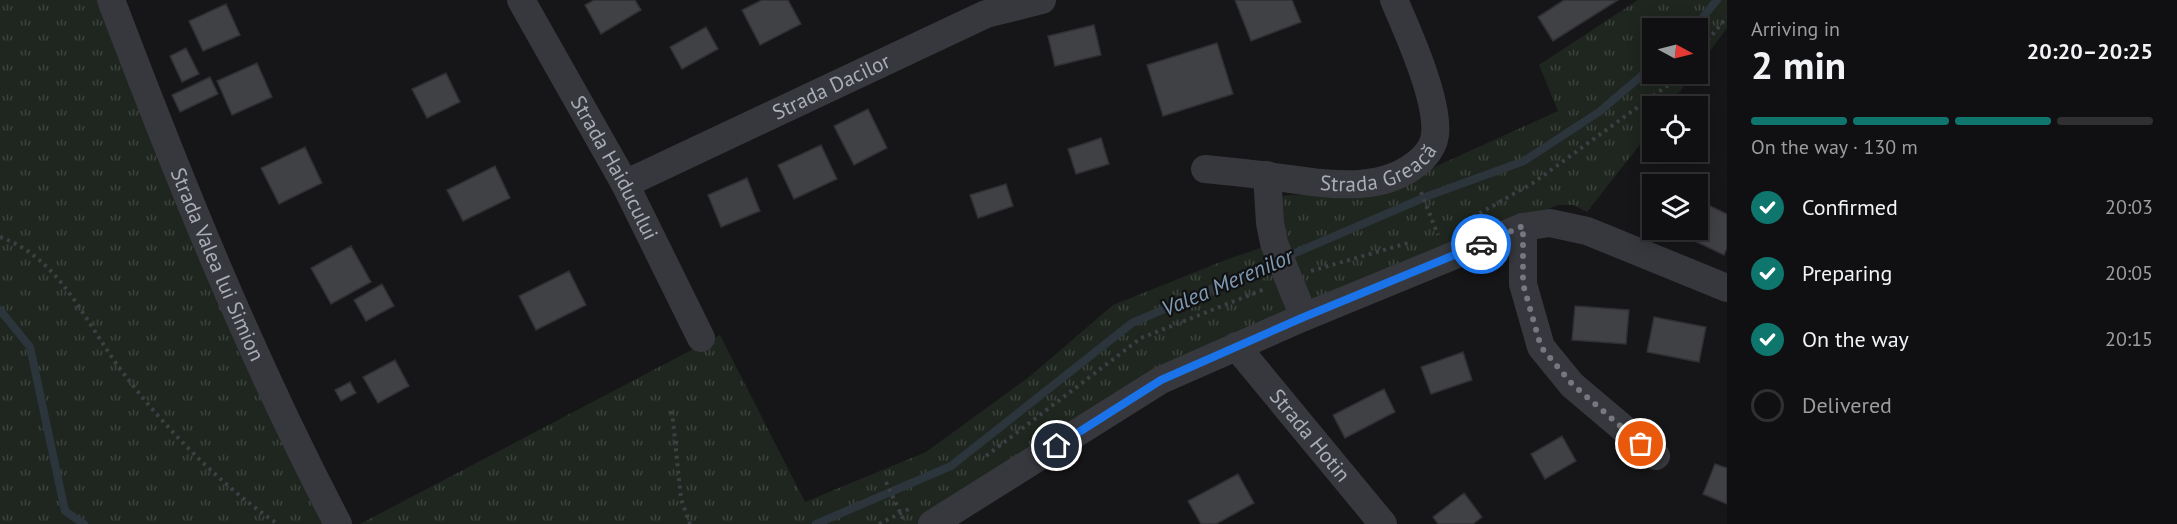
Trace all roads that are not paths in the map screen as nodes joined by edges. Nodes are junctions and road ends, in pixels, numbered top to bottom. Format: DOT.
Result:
graph roads {
  1 [pos="111,0"];
  2 [pos="520,0"];
  3 [pos="1042,0"];
  4 [pos="1394,0"];
  5 [pos="1205,169"];
  6 [pos="1267,175"];
  7 [pos="625,184"];
  8 [pos="1536,225"];
  9 [pos="1727,288"];
  10 [pos="1304,317"];
  11 [pos="701,338"];
  12 [pos="1236,346"];
  13 [pos="1656,456"];
  14 [pos="338,524"];
  15 [pos="932,524"];
  16 [pos="1383,524"];
  1 -- 14 [label="street, Strada Valea lui Simion"];
  2 -- 7 [label="street, Strada Haiducului"];
  3 -- 7 [label="street, Strada Dacilor"];
  4 -- 6 [label="street, Strada Greacă"];
  5 -- 6 [label="street, Strada Greacă"];
  6 -- 10 [label="street"];
  7 -- 11 [label="street, Strada Haiducului"];
  8 -- 9 [label="street"];
  8 -- 10 [label="street"];
  8 -- 13 [label="street"];
  10 -- 12 [label="street"];
  12 -- 15 [label="street"];
  12 -- 16 [label="street, Strada Hotin"];
}
